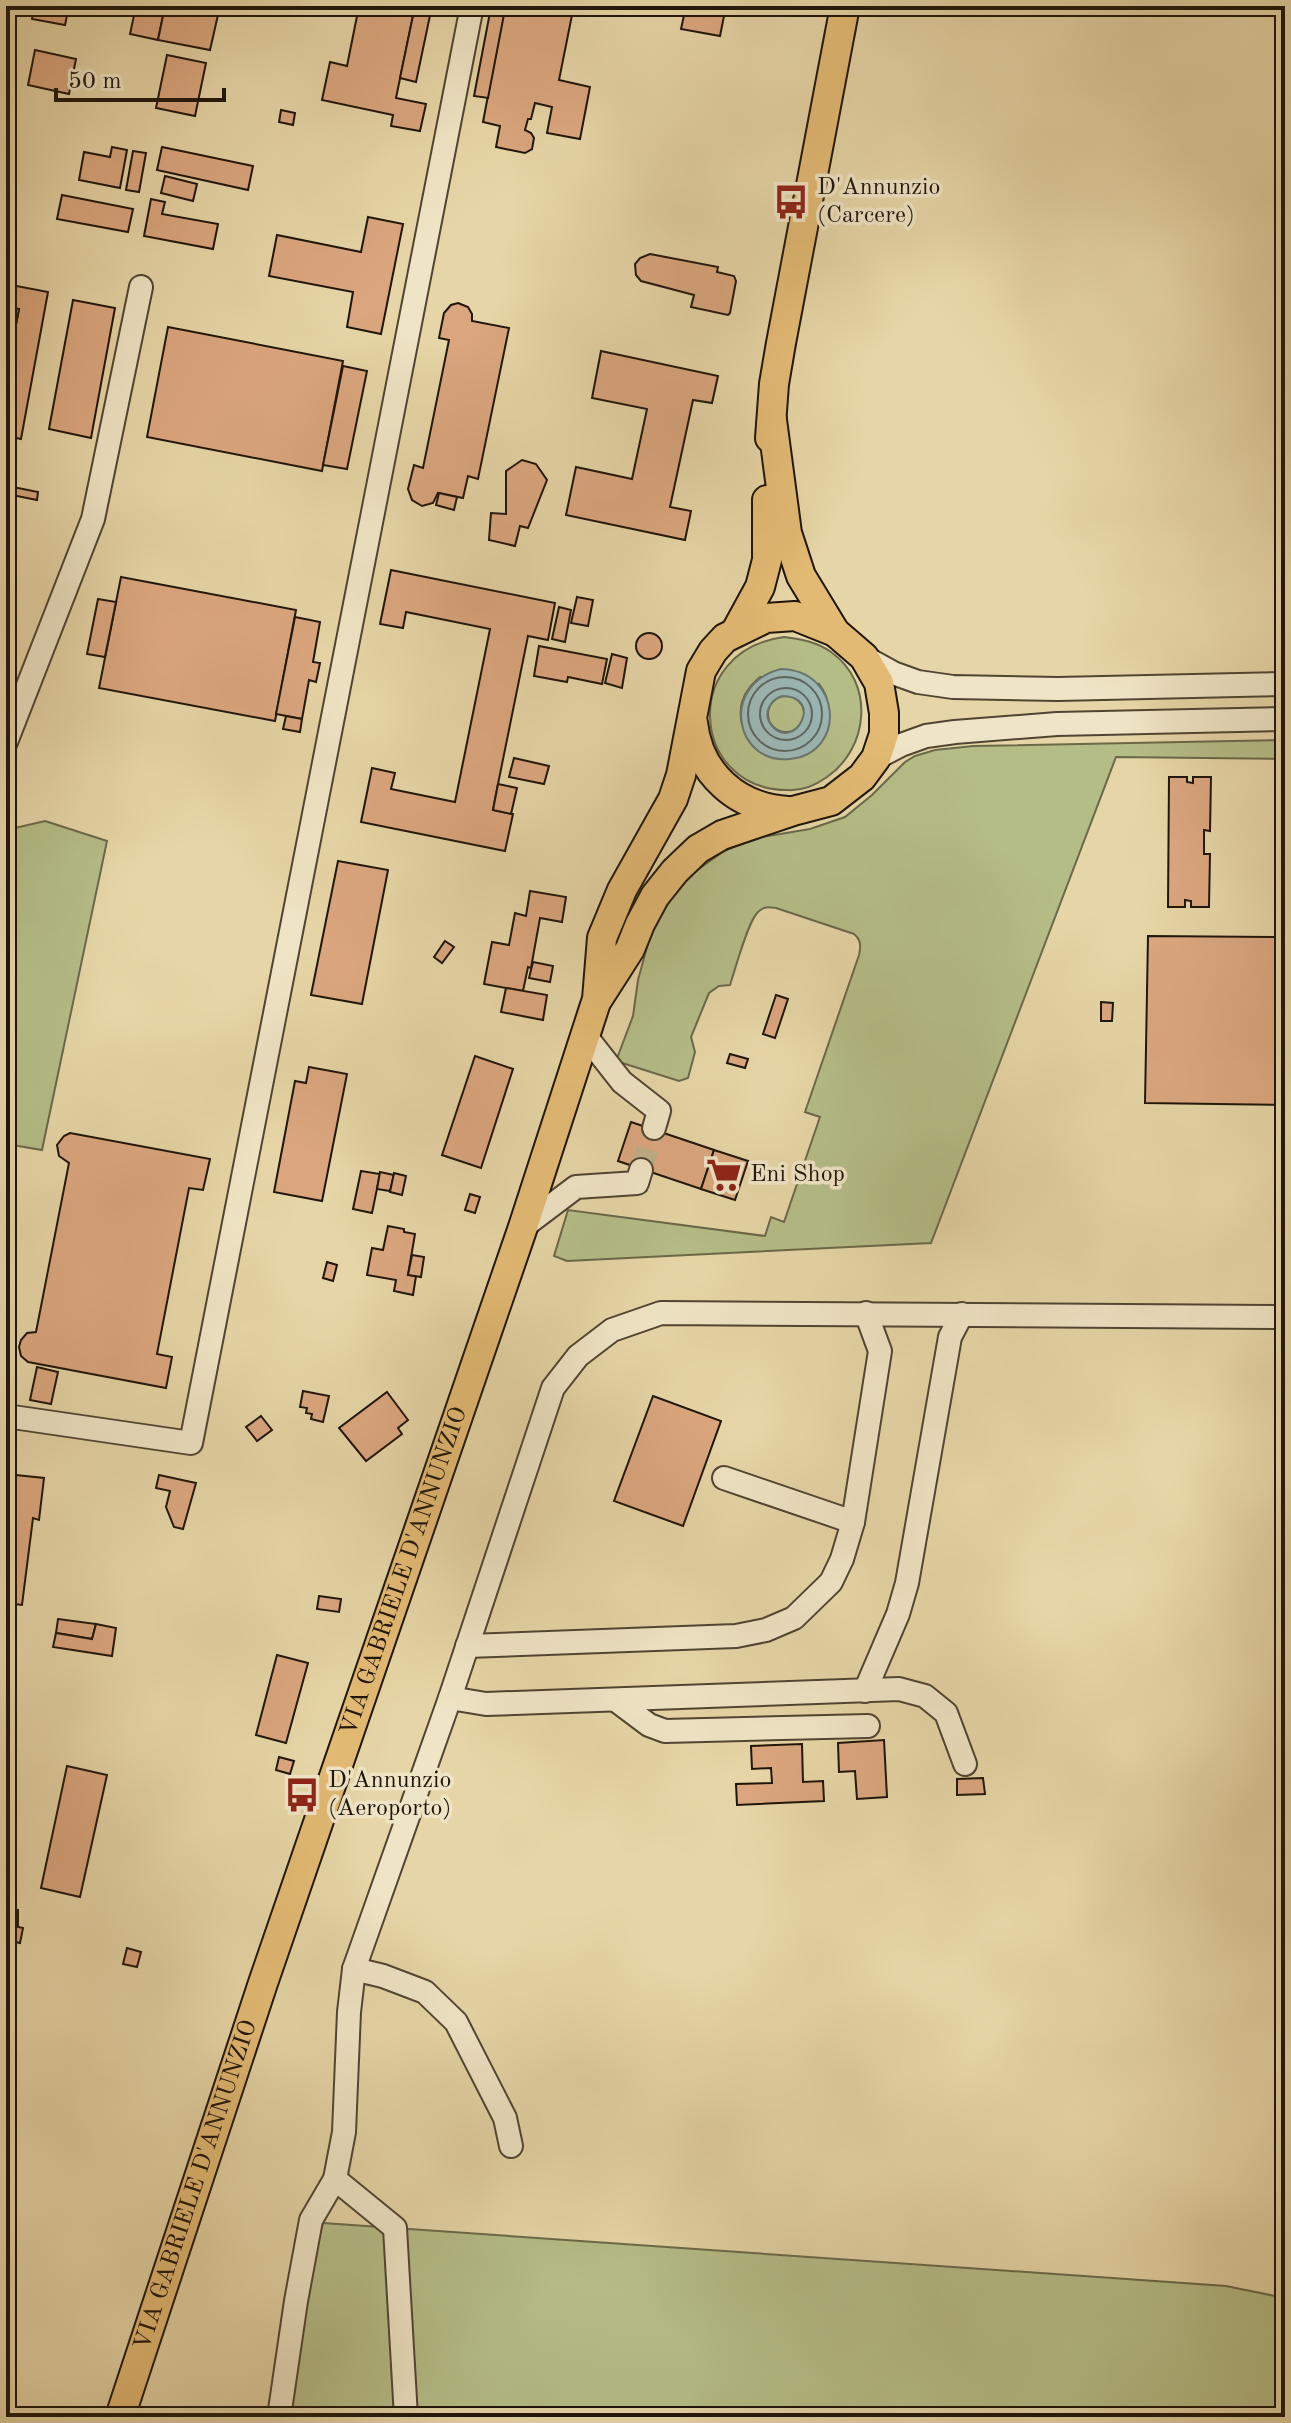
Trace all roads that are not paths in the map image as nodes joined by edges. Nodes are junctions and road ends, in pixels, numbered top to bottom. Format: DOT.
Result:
graph roads {
  1 [pos="472,6"];
  2 [pos="845,6"];
  3 [pos="141,287"];
  4 [pos="772,420"];
  5 [pos="736,631"];
  6 [pos="835,632"];
  7 [pos="864,657"];
  8 [pos="1285,684"];
  9 [pos="692,715"];
  10 [pos="1285,719"];
  11 [pos="6,742"];
  12 [pos="876,758"];
  13 [pos="793,811"];
  14 [pos="597,999"];
  15 [pos="585,1035"];
  16 [pos="654,1128"];
  17 [pos="641,1170"];
  18 [pos="523,1227"];
  19 [pos="866,1313"];
  20 [pos="962,1314"];
  21 [pos="1285,1317"];
  22 [pos="6,1416"];
  23 [pos="724,1478"];
  24 [pos="853,1522"];
  25 [pos="467,1646"];
  26 [pos="865,1691"];
  27 [pos="450,1698"];
  28 [pos="617,1701"];
  29 [pos="868,1726"];
  30 [pos="965,1764"];
  31 [pos="354,1969"];
  32 [pos="511,2146"];
  33 [pos="335,2179"];
  34 [pos="120,2417"];
  35 [pos="279,2417"];
  36 [pos="406,2417"];
  1 -- 22 [label="street"];
  2 -- 4 [label="main road"];
  3 -- 11 [label="street"];
  4 -- 5 [label="main road"];
  4 -- 6 [label="main road"];
  5 -- 6 [label="main road"];
  5 -- 9 [label="main road"];
  6 -- 7 [label="main road"];
  7 -- 8 [label="street"];
  7 -- 12 [label="main road"];
  9 -- 13 [label="main road"];
  9 -- 14 [label="main road"];
  10 -- 12 [label="street"];
  12 -- 13 [label="main road"];
  13 -- 14 [label="main road"];
  14 -- 15 [label="main road, VIA GABRIELE D'ANNUNZIO"];
  15 -- 16 [label="street"];
  15 -- 18 [label="main road, VIA GABRIELE D'ANNUNZIO"];
  17 -- 18 [label="street"];
  18 -- 34 [label="main road, VIA GABRIELE D'ANNUNZIO"];
  19 -- 20 [label="street"];
  19 -- 24 [label="street"];
  19 -- 25 [label="street"];
  20 -- 21 [label="street"];
  20 -- 26 [label="street"];
  23 -- 24 [label="street"];
  24 -- 25 [label="street"];
  25 -- 27 [label="street"];
  26 -- 28 [label="street"];
  26 -- 30 [label="street"];
  27 -- 28 [label="street"];
  27 -- 31 [label="street"];
  28 -- 29 [label="street"];
  31 -- 32 [label="street"];
  31 -- 33 [label="street"];
  33 -- 35 [label="street"];
  33 -- 36 [label="street"];
}
